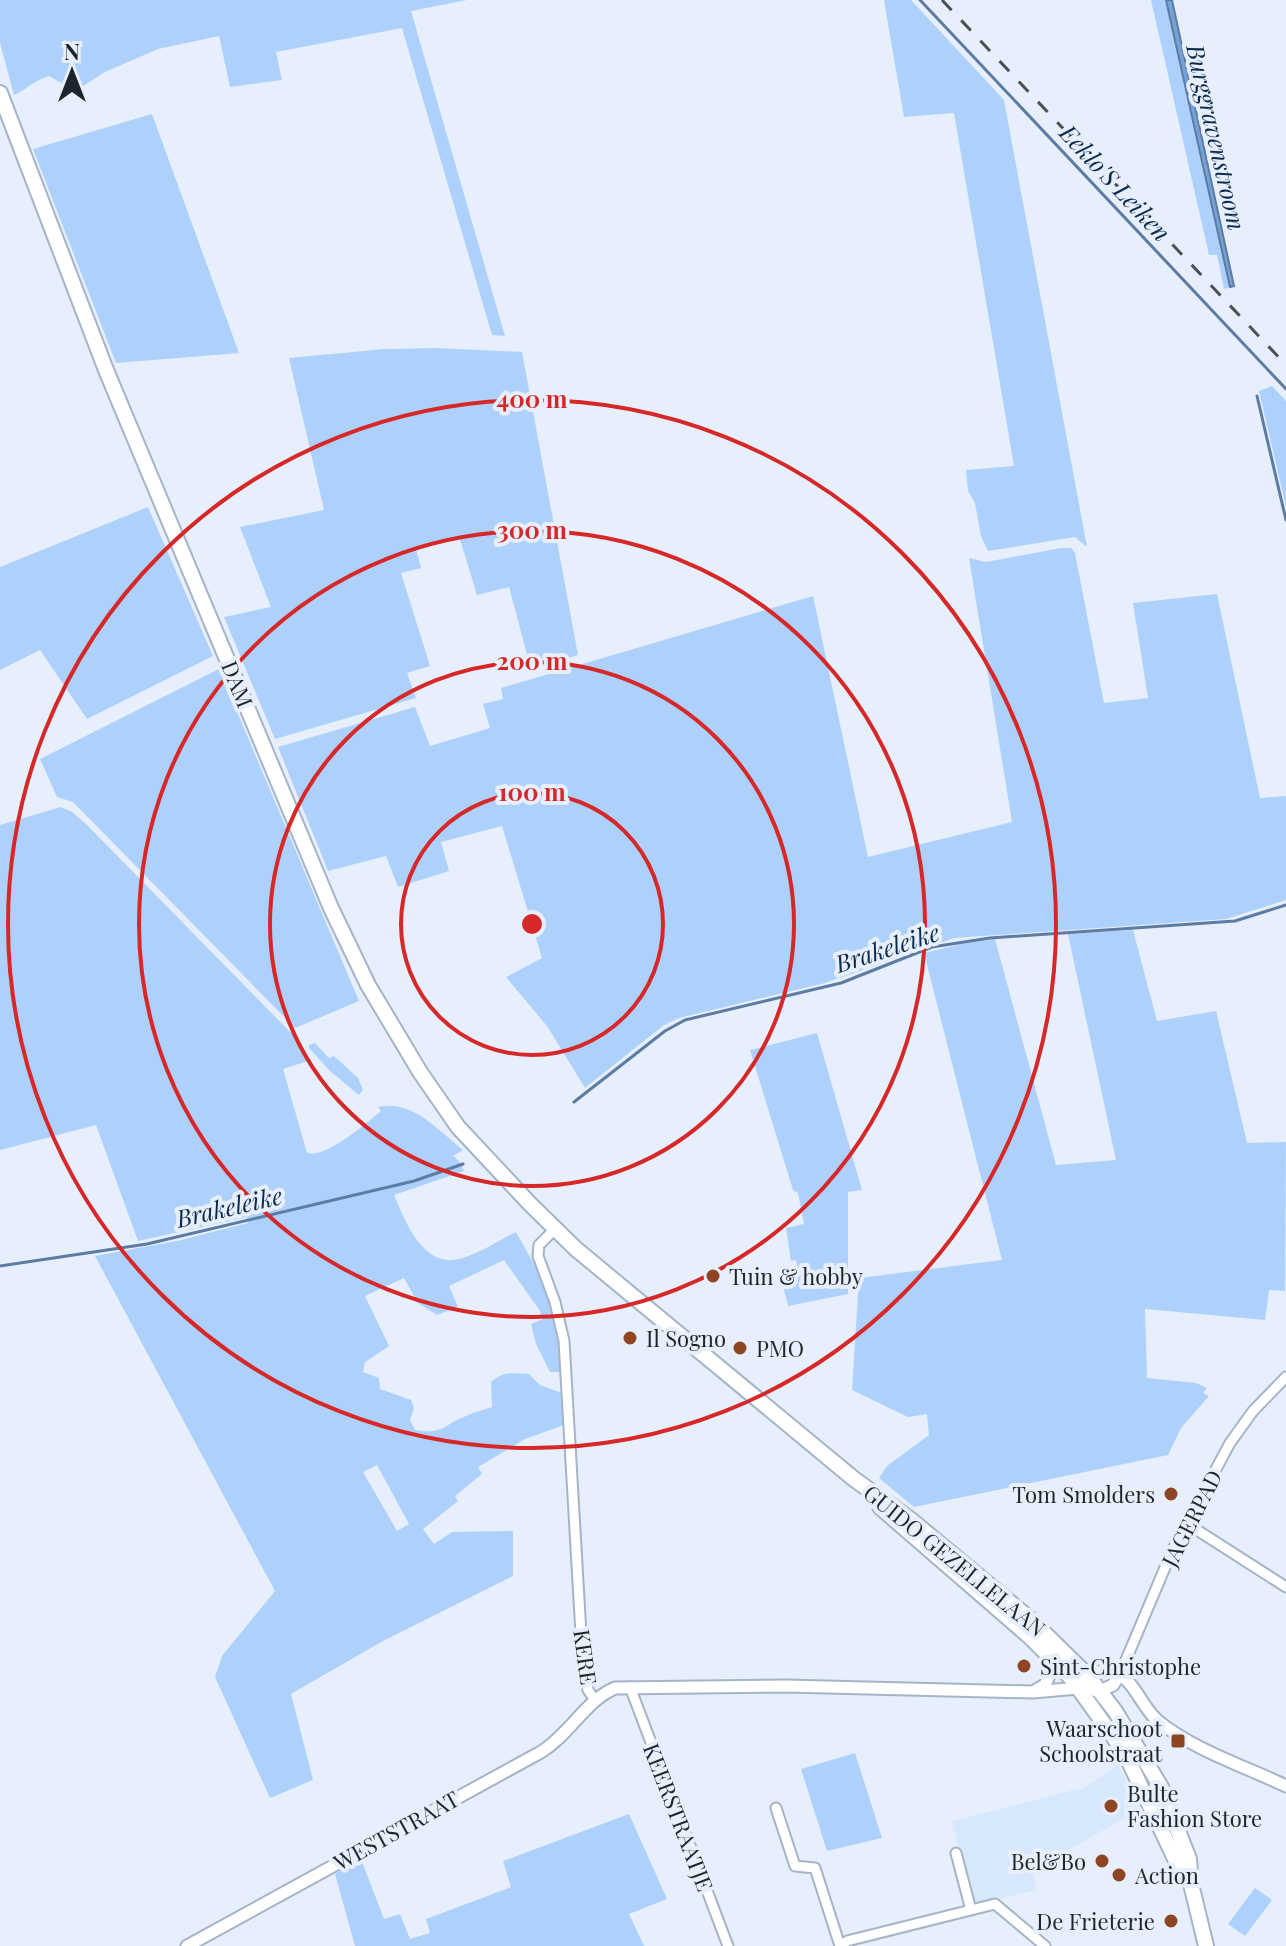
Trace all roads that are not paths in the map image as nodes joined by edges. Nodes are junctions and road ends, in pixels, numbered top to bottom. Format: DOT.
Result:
graph roads {
  1 [pos="0,93"];
  2 [pos="554,1230"];
  3 [pos="1286,1377"];
  4 [pos="1186,1523"];
  5 [pos="1286,1587"];
  6 [pos="988,1593"];
  7 [pos="1055,1662"];
  8 [pos="1120,1674"];
  9 [pos="1083,1682"];
  10 [pos="630,1687"];
  11 [pos="1100,1691"];
  12 [pos="1033,1692"];
  13 [pos="595,1700"];
  14 [pos="1286,1786"];
  15 [pos="776,1808"];
  16 [pos="956,1853"];
  17 [pos="1191,1884"];
  18 [pos="971,1910"];
  19 [pos="187,1946"];
  20 [pos="728,1946"];
  21 [pos="841,1946"];
  22 [pos="1045,1946"];
  23 [pos="1206,1946"];
  1 -- 2 [label="main road, DAM"];
  2 -- 6 [label="main road, GUIDO GEZELLELAAN"];
  2 -- 13 [label="street, KERE"];
  3 -- 4 [label="street, JAGERPAD"];
  4 -- 5 [label="street"];
  4 -- 8 [label="street, JAGERPAD"];
  6 -- 7 [label="main road, GUIDO GEZELLELAAN"];
  6 -- 9 [label="main road, GUIDO GEZELLELAAN"];
  7 -- 9 [label="main road, GUIDO GEZELLELAAN"];
  7 -- 12 [label="street"];
  8 -- 9 [label="street, KERE"];
  8 -- 11 [label="street"];
  8 -- 14 [label="street"];
  9 -- 11 [label="main road"];
  9 -- 12 [label="street, KERE"];
  9 -- 17 [label="main road"];
  10 -- 12 [label="street, KERE"];
  10 -- 13 [label="street, KERE"];
  10 -- 20 [label="street, KEERSTRAATJE"];
  11 -- 17 [label="main road"];
  13 -- 19 [label="street, WESTSTRAAT"];
  15 -- 21 [label="street"];
  16 -- 18 [label="street"];
  17 -- 23 [label="main road"];
  18 -- 21 [label="street"];
  18 -- 22 [label="street"];
}
